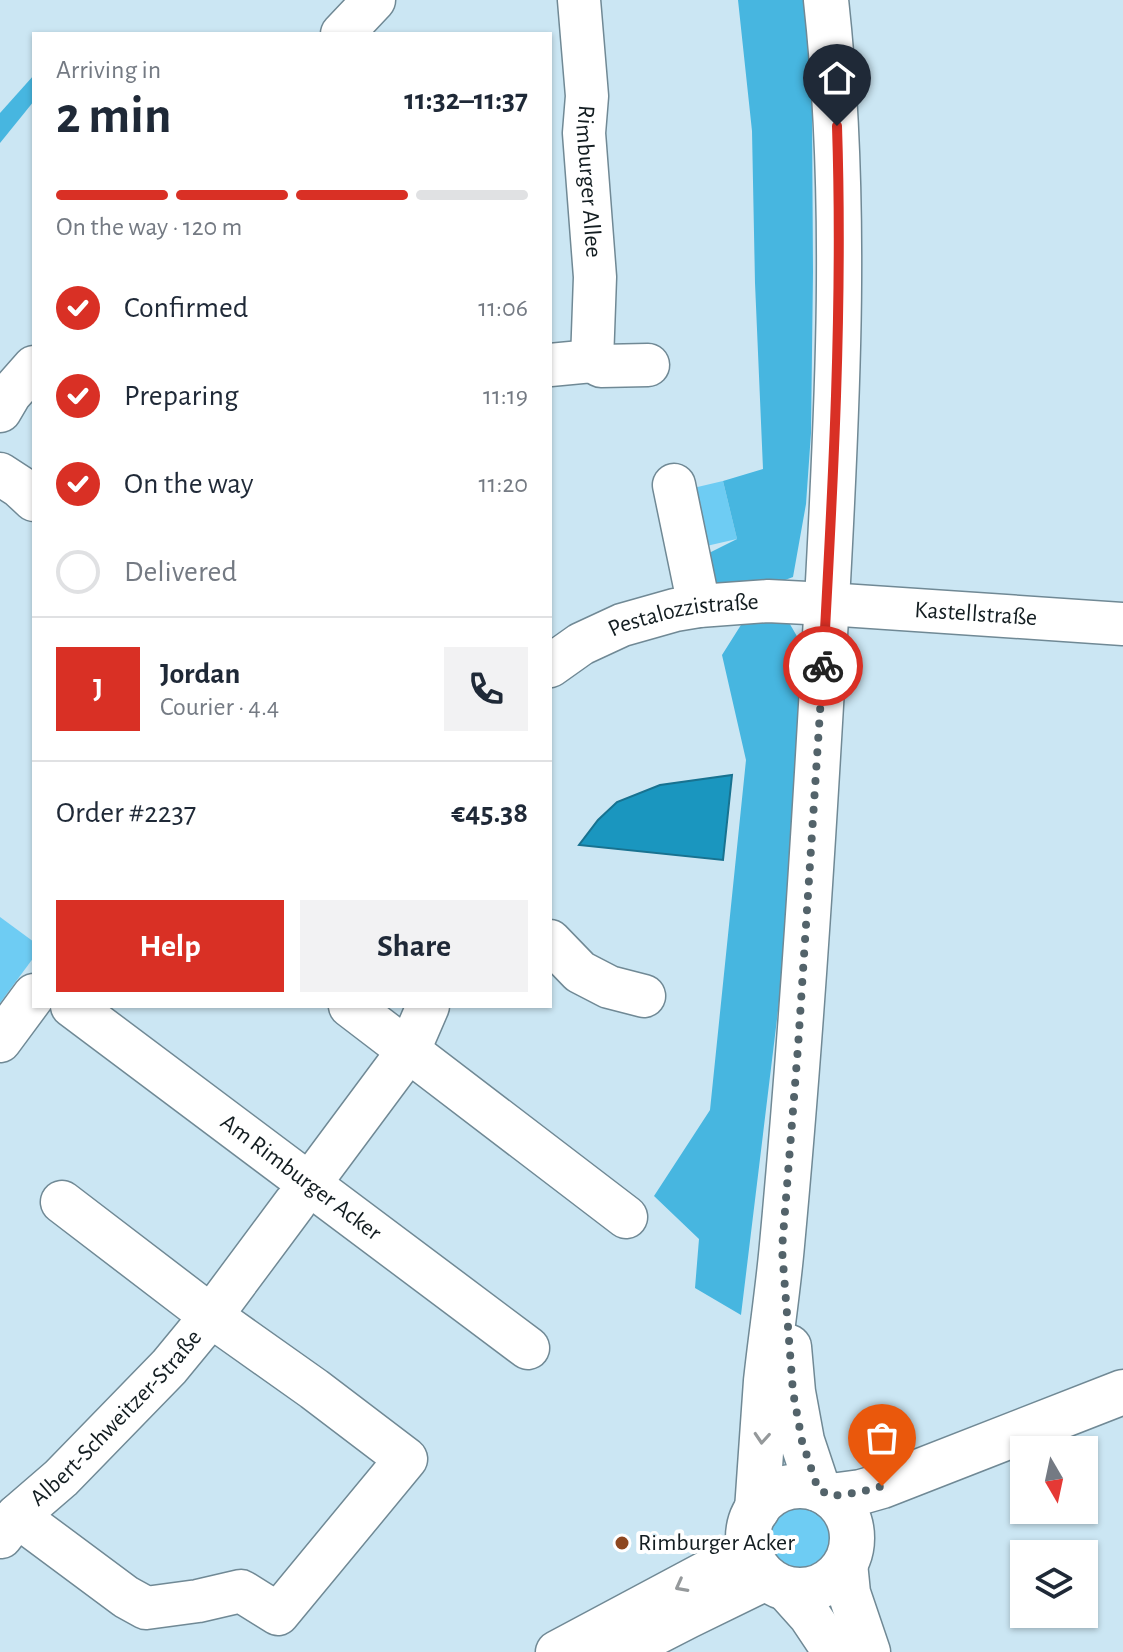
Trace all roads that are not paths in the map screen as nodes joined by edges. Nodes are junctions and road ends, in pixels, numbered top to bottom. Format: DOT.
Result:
graph roads {
  1 [pos="374,0"];
  2 [pos="579,0"];
  3 [pos="826,0"];
  4 [pos="344,32"];
  5 [pos="592,361"];
  6 [pos="552,365"];
  7 [pos="648,365"];
  8 [pos="32,369"];
  9 [pos="0,411"];
  10 [pos="0,474"];
  11 [pos="674,485"];
  12 [pos="32,498"];
  13 [pos="827,604"];
  14 [pos="699,606"];
  15 [pos="1123,624"];
  16 [pos="552,665"];
  17 [pos="552,943"];
  18 [pos="644,996"];
  19 [pos="32,998"];
  20 [pos="75,1008"];
  21 [pos="353,1008"];
  22 [pos="427,1008"];
  23 [pos="0,1041"];
  24 [pos="409,1050"];
  25 [pos="322,1167"];
  26 [pos="62,1202"];
  27 [pos="295,1203"];
  28 [pos="626,1217"];
  29 [pos="782,1249"];
  30 [pos="211,1316"];
  31 [pos="528,1348"];
  32 [pos="1123,1392"];
  33 [pos="825,1492"];
  34 [pos="8,1527"];
  35 [pos="849,1551"];
  36 [pos="765,1556"];
  37 [pos="557,1652"];
  38 [pos="620,1652"];
  39 [pos="834,1652"];
  40 [pos="869,1652"];
  1 -- 4 [label="street"];
  2 -- 5 [label="street, Rimburger Allee"];
  3 -- 13 [label="main road"];
  5 -- 6 [label="street"];
  5 -- 7 [label="street"];
  8 -- 9 [label="street"];
  10 -- 12 [label="street"];
  11 -- 14 [label="street"];
  13 -- 14 [label="street, Pestalozzistraße"];
  13 -- 15 [label="street, Kastellstraße"];
  13 -- 29 [label="main road"];
  14 -- 16 [label="street, Pestalozzistraße"];
  17 -- 18 [label="street"];
  19 -- 23 [label="street"];
  20 -- 31 [label="street, Am Rimburger Acker"];
  21 -- 24 [label="street"];
  22 -- 24 [label="street"];
  24 -- 25 [label="street"];
  24 -- 28 [label="street"];
  26 -- 30 [label="street, Albert-Schweitzer-Straße"];
  27 -- 30 [label="street, Albert-Schweitzer-Straße"];
  29 -- 33 [label="main road"];
  29 -- 36 [label="main road, one-way"];
  30 -- 34 [label="street, Albert-Schweitzer-Straße"];
  30 -- 34 [label="street, Albert-Schweitzer-Straße"];
  32 -- 33 [label="main road"];
  32 -- 35 [label="main road"];
  33 -- 35 [label="main road"];
  33 -- 36 [label="main road"];
  35 -- 36 [label="main road"];
  35 -- 40 [label="street"];
  36 -- 37 [label="street, one-way"];
  36 -- 38 [label="street"];
  36 -- 39 [label="street"];
}
